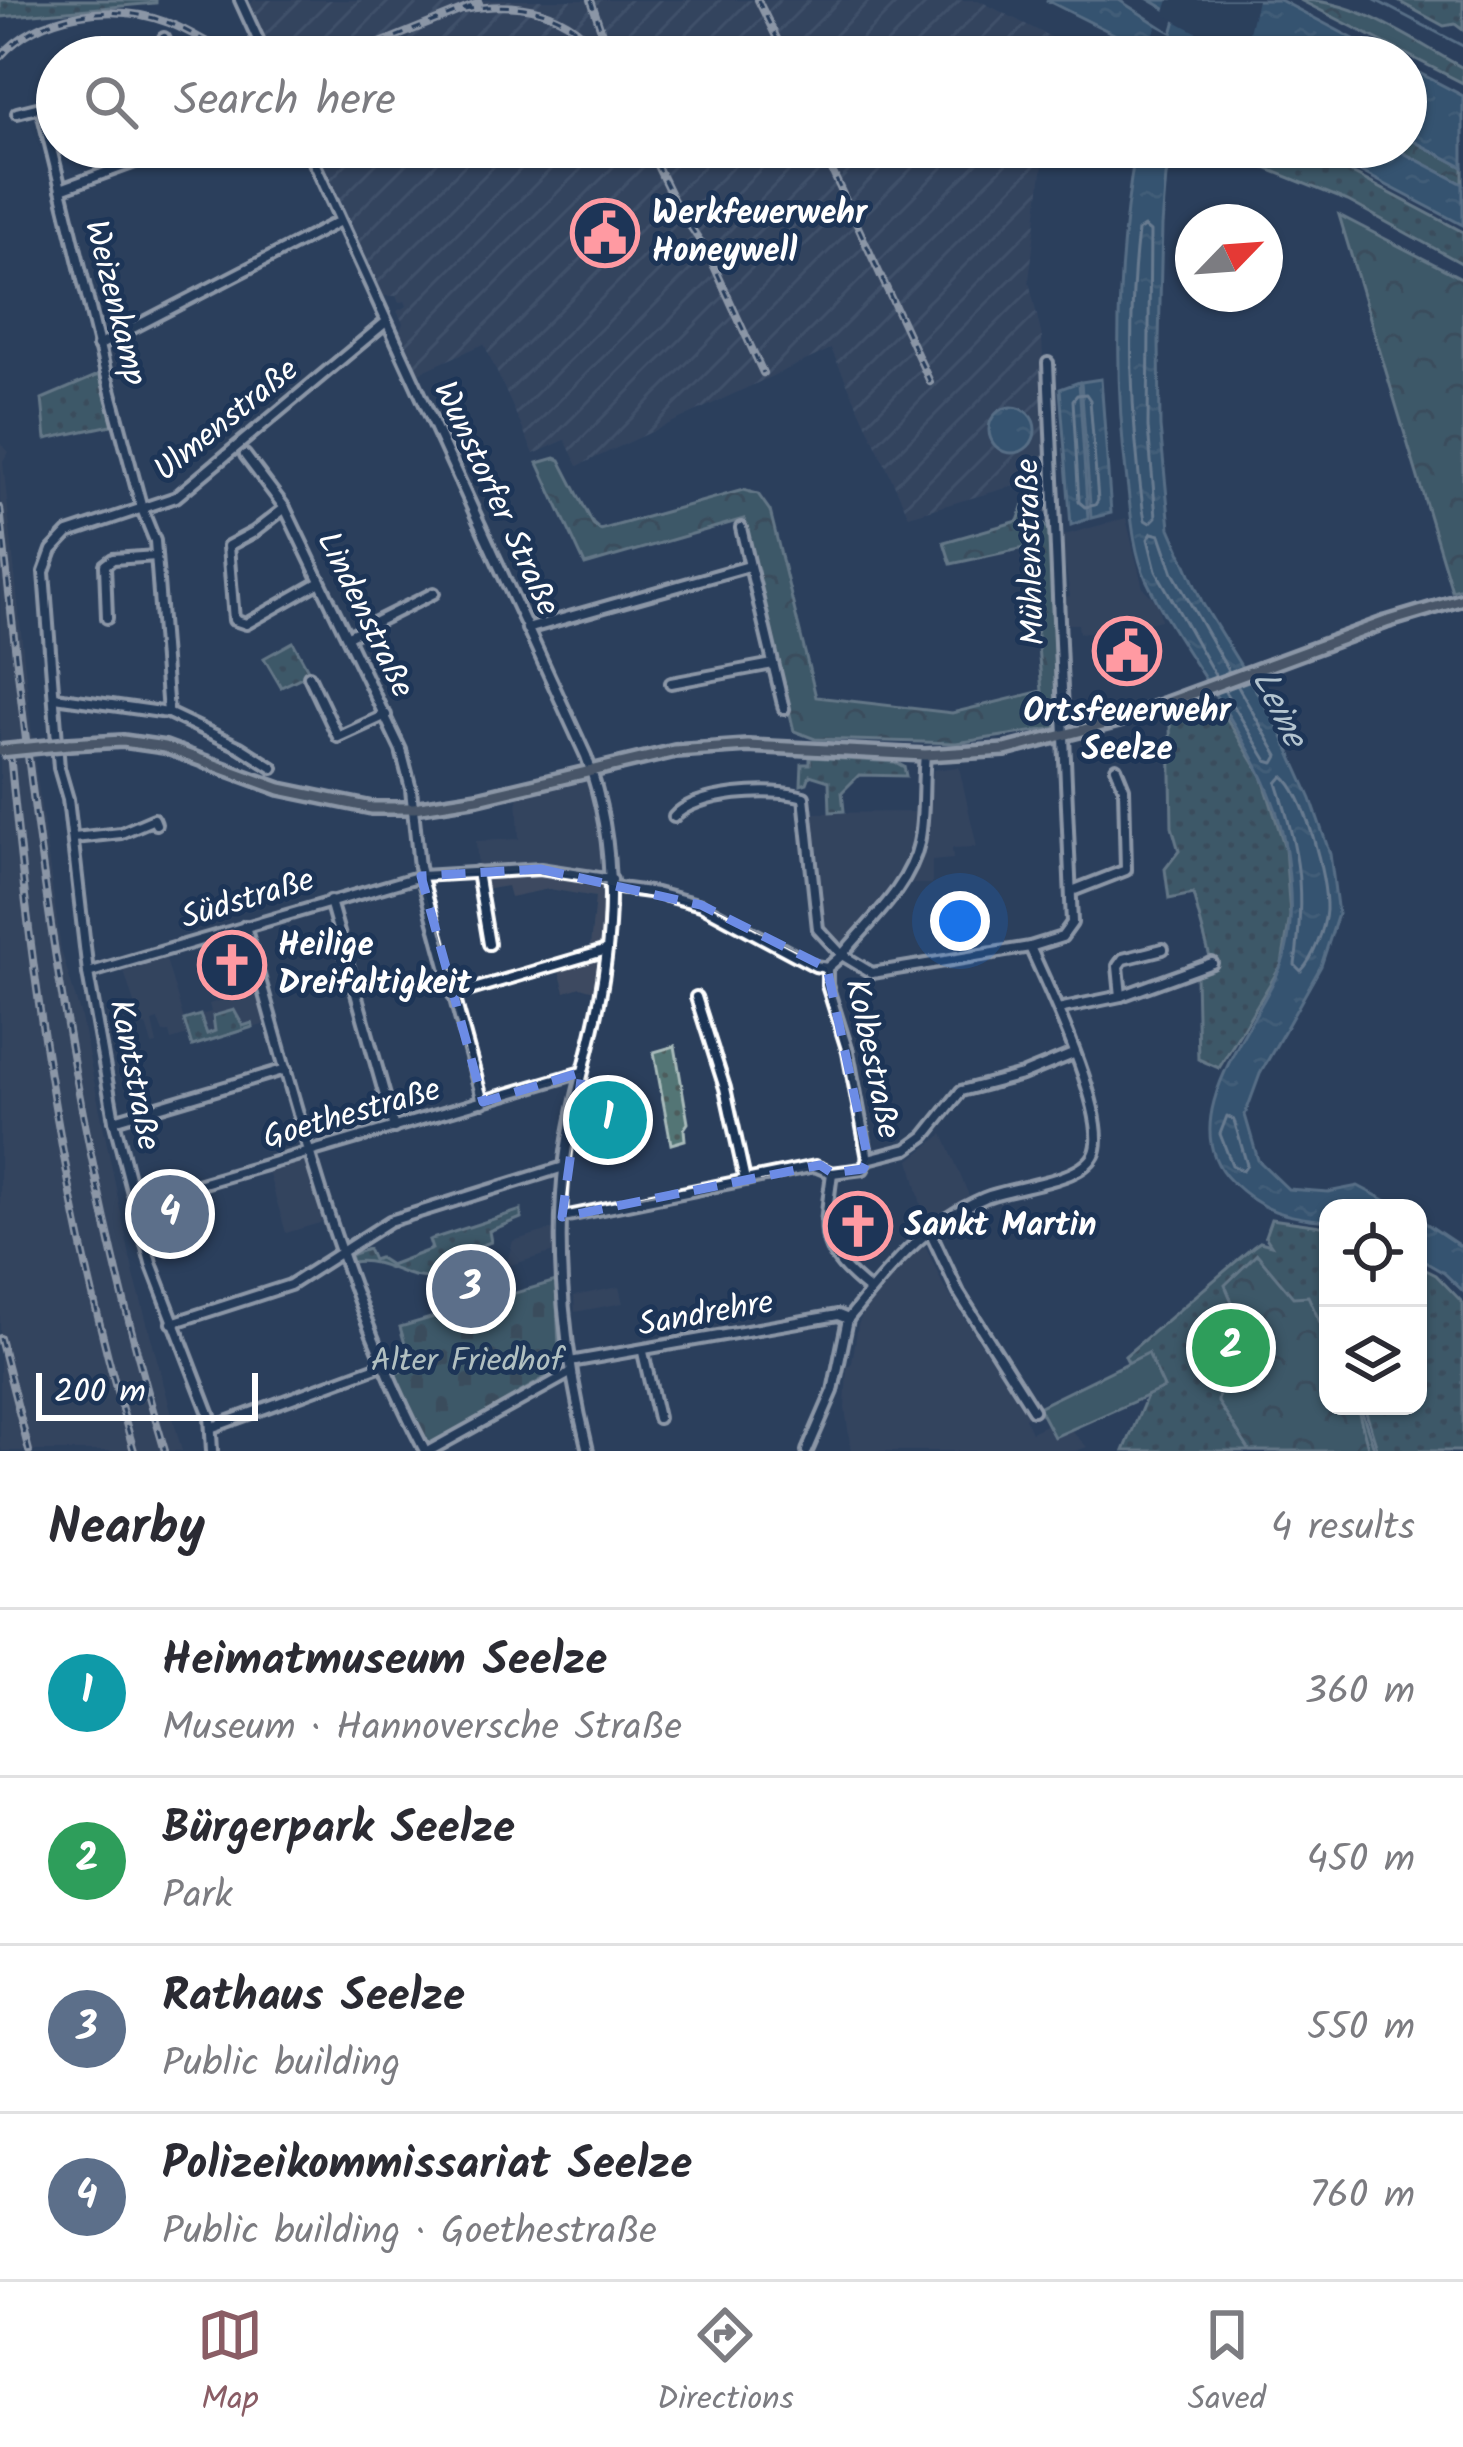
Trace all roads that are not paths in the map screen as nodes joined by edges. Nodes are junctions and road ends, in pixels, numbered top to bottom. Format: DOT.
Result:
graph roads {
  1 [pos="240,0"];
  2 [pos="256,36"];
  3 [pos="36,108"];
  4 [pos="17,113"];
  5 [pos="56,168"];
  6 [pos="118,168"];
  7 [pos="316,168"];
  8 [pos="61,189"];
  9 [pos="340,221"];
  10 [pos="386,322"];
  11 [pos="98,346"];
  12 [pos="1048,363"];
  13 [pos="245,455"];
  14 [pos="285,508"];
  15 [pos="142,509"];
  16 [pos="741,528"];
  17 [pos="156,556"];
  18 [pos="749,566"];
  19 [pos="320,582"];
  20 [pos="434,593"];
  21 [pos="1463,599"];
  22 [pos="107,618"];
  23 [pos="527,629"];
  24 [pos="348,636"];
  25 [pos="773,664"];
  26 [pos="309,676"];
  27 [pos="671,683"];
  28 [pos="56,697"];
  29 [pos="784,709"];
  30 [pos="168,713"];
  31 [pos="386,715"];
  32 [pos="1063,738"];
  33 [pos="0,752"];
  34 [pos="925,755"];
  35 [pos="1116,767"];
  36 [pos="273,768"];
  37 [pos="590,769"];
  38 [pos="413,808"];
  39 [pos="674,817"];
  40 [pos="156,824"];
  41 [pos="73,838"];
  42 [pos="476,872"];
  43 [pos="422,876"];
  44 [pos="612,884"];
  45 [pos="1072,891"];
  46 [pos="330,901"];
  47 [pos="245,926"];
  48 [pos="489,944"];
  49 [pos="1030,947"];
  50 [pos="1162,949"];
  51 [pos="608,950"];
  52 [pos="842,955"];
  53 [pos="1212,963"];
  54 [pos="827,968"];
  55 [pos="88,973"];
  56 [pos="453,995"];
  57 [pos="1121,996"];
  58 [pos="696,998"];
  59 [pos="1058,1009"];
  60 [pos="1072,1054"];
  61 [pos="286,1069"];
  62 [pos="582,1072"];
  63 [pos="483,1102"];
  64 [pos="114,1120"];
  65 [pos="394,1128"];
  66 [pos="310,1151"];
  67 [pos="868,1160"];
  68 [pos="564,1167"];
  69 [pos="832,1174"];
  70 [pos="745,1180"];
  71 [pos="136,1204"];
  72 [pos="562,1217"];
  73 [pos="929,1229"];
  74 [pos="339,1251"];
  75 [pos="870,1292"];
  76 [pos="848,1319"];
  77 [pos="172,1323"];
  78 [pos="643,1352"];
  79 [pos="382,1365"];
  80 [pos="570,1368"];
  81 [pos="1034,1410"];
  82 [pos="658,1418"];
  83 [pos="213,1427"];
  84 [pos="212,1451"];
  85 [pos="427,1451"];
  86 [pos="588,1451"];
  87 [pos="807,1451"];
  1 -- 2 [label="street"];
  3 -- 4 [label="street"];
  5 -- 8 [label="street, Weizenkamp"];
  6 -- 8 [label="street"];
  7 -- 9 [label="street, Wunstorfer Straße"];
  8 -- 11 [label="street, Weizenkamp"];
  9 -- 10 [label="street, Wunstorfer Straße"];
  9 -- 11 [label="street"];
  10 -- 15 [label="street, Ulmenstraße"];
  10 -- 23 [label="street, Wunstorfer Straße"];
  11 -- 15 [label="street, Weizenkamp"];
  12 -- 32 [label="street, Mühlenstraße"];
  13 -- 14 [label="street, Lindenstraße"];
  14 -- 19 [label="street, Lindenstraße"];
  14 -- 19 [label="street"];
  15 -- 17 [label="street, Ulmenstraße"];
  15 -- 28 [label="street, Kantstraße"];
  16 -- 18 [label="street"];
  17 -- 22 [label="street"];
  17 -- 30 [label="street, Ulmenstraße"];
  18 -- 23 [label="street"];
  18 -- 25 [label="street"];
  19 -- 24 [label="street, Lindenstraße"];
  20 -- 24 [label="street"];
  21 -- 32 [label="main road"];
  23 -- 37 [label="street, Wunstorfer Straße"];
  24 -- 31 [label="street, Lindenstraße"];
  25 -- 27 [label="street"];
  25 -- 29 [label="street"];
  26 -- 31 [label="street"];
  28 -- 30 [label="street"];
  28 -- 41 [label="street, Kantstraße"];
  30 -- 36 [label="street"];
  31 -- 38 [label="street, Lindenstraße"];
  32 -- 34 [label="main road"];
  32 -- 45 [label="street, Mühlenstraße"];
  33 -- 38 [label="main road, bridge"];
  34 -- 37 [label="main road"];
  34 -- 52 [label="street"];
  35 -- 45 [label="street"];
  37 -- 38 [label="main road"];
  37 -- 44 [label="street, Wunstorfer Straße"];
  38 -- 43 [label="street, Lindenstraße"];
  39 -- 52 [label="street"];
  40 -- 41 [label="street"];
  41 -- 55 [label="street, Kantstraße"];
  42 -- 43 [label="street, Südstraße"];
  42 -- 44 [label="street, Südstraße"];
  42 -- 48 [label="street"];
  43 -- 46 [label="street, Südstraße"];
  43 -- 56 [label="street, Lindenstraße"];
  44 -- 51 [label="street, Wunstorfer Straße"];
  44 -- 54 [label="street, Südstraße"];
  45 -- 49 [label="street"];
  46 -- 47 [label="street, Südstraße"];
  46 -- 65 [label="street"];
  47 -- 55 [label="street, Südstraße"];
  47 -- 61 [label="street"];
  49 -- 52 [label="street"];
  49 -- 59 [label="street"];
  50 -- 57 [label="street"];
  51 -- 56 [label="street"];
  51 -- 62 [label="street, Wunstorfer Straße"];
  52 -- 54 [label="street"];
  53 -- 57 [label="street"];
  54 -- 67 [label="street, Kolbestraße"];
  55 -- 64 [label="street, Kantstraße"];
  56 -- 63 [label="street, Lindenstraße"];
  57 -- 59 [label="street"];
  58 -- 70 [label="street"];
  59 -- 60 [label="street"];
  60 -- 67 [label="street"];
  60 -- 73 [label="street"];
  61 -- 64 [label="street"];
  61 -- 66 [label="street"];
  62 -- 63 [label="street, Goethestraße"];
  62 -- 68 [label="street, Wunstorfer Straße"];
  63 -- 65 [label="street, Goethestraße"];
  64 -- 71 [label="street, Kantstraße"];
  65 -- 66 [label="street, Goethestraße"];
  66 -- 71 [label="street, Goethestraße"];
  66 -- 74 [label="street"];
  67 -- 69 [label="street"];
  68 -- 72 [label="street, Wunstorfer Straße"];
  68 -- 74 [label="street"];
  69 -- 70 [label="street"];
  69 -- 75 [label="street"];
  70 -- 72 [label="street"];
  71 -- 77 [label="street, Kantstraße"];
  72 -- 80 [label="street, Wunstorfer Straße"];
  73 -- 75 [label="street"];
  73 -- 81 [label="street"];
  74 -- 77 [label="street"];
  74 -- 79 [label="street"];
  75 -- 76 [label="street"];
  76 -- 78 [label="street, Sandrehre"];
  76 -- 87 [label="street"];
  77 -- 83 [label="street, Kantstraße"];
  78 -- 80 [label="street, Sandrehre"];
  78 -- 82 [label="street"];
  79 -- 83 [label="street"];
  79 -- 85 [label="street"];
  80 -- 85 [label="street"];
  80 -- 86 [label="street, Wunstorfer Straße"];
  83 -- 84 [label="street, Kantstraße"];
}
